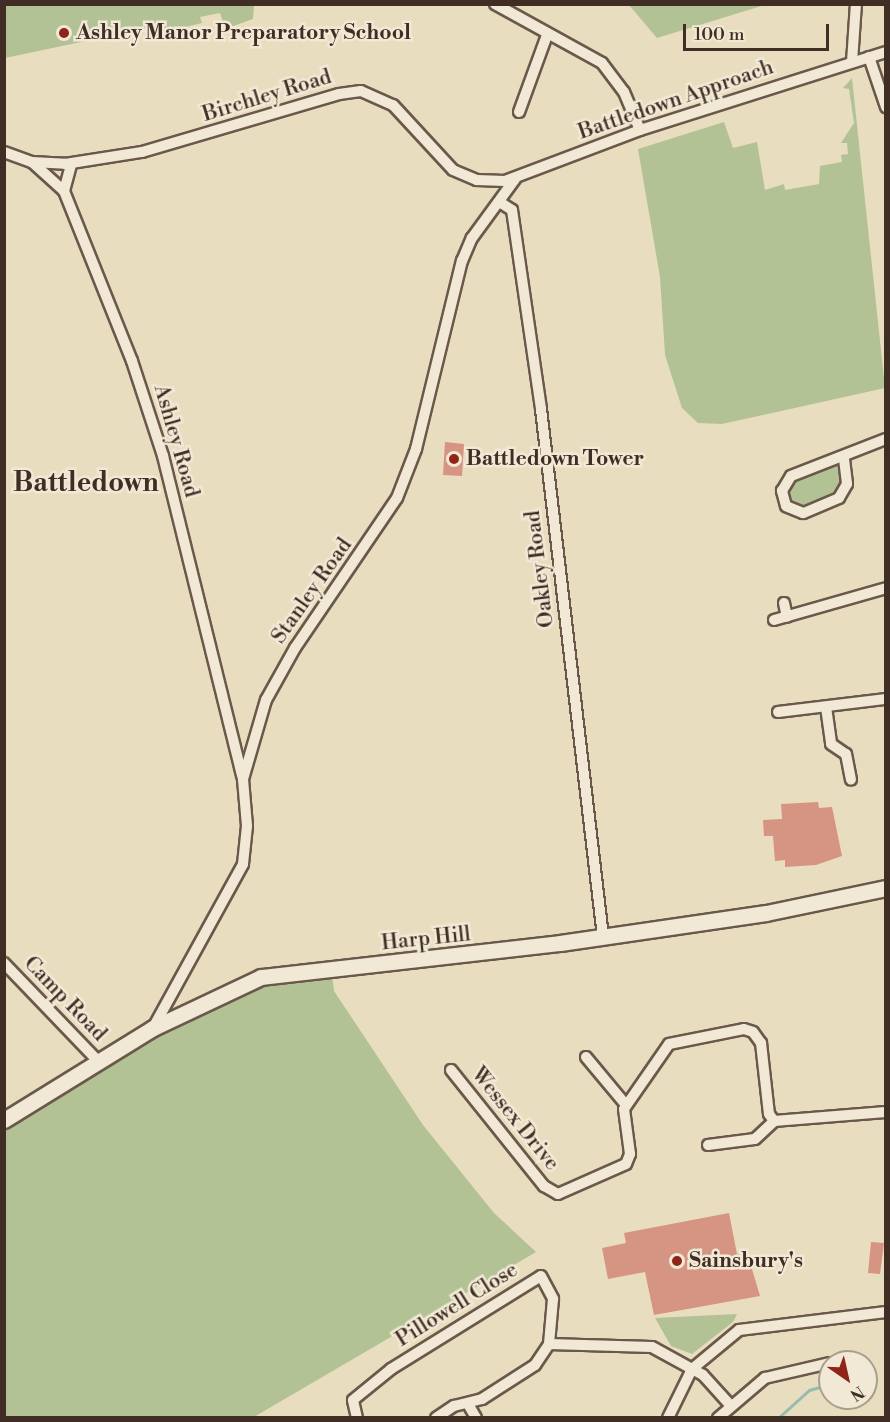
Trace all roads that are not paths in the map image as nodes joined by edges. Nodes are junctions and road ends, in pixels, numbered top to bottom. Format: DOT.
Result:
graph roads {
  1 [pos="495,4"];
  2 [pos="856,4"];
  3 [pos="547,35"];
  4 [pos="885,52"];
  5 [pos="869,57"];
  6 [pos="852,62"];
  7 [pos="885,107"];
  8 [pos="519,112"];
  9 [pos="640,130"];
  10 [pos="4,152"];
  11 [pos="32,162"];
  12 [pos="71,164"];
  13 [pos="515,179"];
  14 [pos="64,191"];
  15 [pos="501,202"];
  16 [pos="885,439"];
  17 [pos="844,459"];
  18 [pos="885,588"];
  19 [pos="784,603"];
  20 [pos="787,617"];
  21 [pos="774,620"];
  22 [pos="885,699"];
  23 [pos="826,707"];
  24 [pos="778,712"];
  25 [pos="233,746"];
  26 [pos="250,746"];
  27 [pos="243,779"];
  28 [pos="851,780"];
  29 [pos="885,888"];
  30 [pos="603,937"];
  31 [pos="4,963"];
  32 [pos="153,1028"];
  33 [pos="586,1057"];
  34 [pos="98,1061"];
  35 [pos="451,1070"];
  36 [pos="626,1105"];
  37 [pos="885,1112"];
  38 [pos="4,1120"];
  39 [pos="774,1121"];
  40 [pos="708,1145"];
  41 [pos="885,1312"];
  42 [pos="549,1344"];
  43 [pos="818,1365"];
  44 [pos="692,1369"];
  45 [pos="468,1404"];
  46 [pos="731,1406"];
  47 [pos="357,1418"];
  48 [pos="436,1418"];
  49 [pos="476,1418"];
  50 [pos="668,1418"];
  51 [pos="718,1418"];
  1 -- 3 [label="street"];
  2 -- 6 [label="street"];
  3 -- 8 [label="street"];
  3 -- 9 [label="street"];
  4 -- 5 [label="street, Battledown Approach"];
  5 -- 6 [label="street, Battledown Approach"];
  5 -- 7 [label="street"];
  6 -- 9 [label="street, Battledown Approach"];
  9 -- 13 [label="street, Battledown Approach"];
  10 -- 11 [label="street, Ashley Road"];
  11 -- 12 [label="street, Birchley Road"];
  11 -- 14 [label="street, Ashley Road"];
  12 -- 13 [label="street, Birchley Road"];
  12 -- 14 [label="street"];
  13 -- 15 [label="street, Stanley Road"];
  14 -- 25 [label="street, Ashley Road"];
  15 -- 26 [label="street, Stanley Road"];
  15 -- 30 [label="street, Oakley Road"];
  16 -- 17 [label="street"];
  17 -- 17 [label="street"];
  18 -- 20 [label="street"];
  19 -- 20 [label="street"];
  20 -- 21 [label="street"];
  22 -- 23 [label="street"];
  23 -- 24 [label="street"];
  23 -- 28 [label="street"];
  25 -- 26 [label="street"];
  25 -- 27 [label="street, Ashley Road"];
  26 -- 27 [label="street, Stanley Road"];
  27 -- 32 [label="street, Stanley Road"];
  29 -- 30 [label="street, Harp Hill"];
  30 -- 32 [label="street, Harp Hill"];
  31 -- 34 [label="street, Camp Road"];
  32 -- 34 [label="street, Harp Hill"];
  33 -- 36 [label="street"];
  34 -- 38 [label="street, Harp Hill"];
  35 -- 36 [label="street, Wessex Drive"];
  36 -- 39 [label="street"];
  37 -- 39 [label="street"];
  39 -- 40 [label="street"];
  41 -- 44 [label="street"];
  42 -- 44 [label="street"];
  42 -- 45 [label="street"];
  42 -- 47 [label="street, Pillowell Close"];
  43 -- 46 [label="street"];
  44 -- 46 [label="street"];
  44 -- 50 [label="street"];
  45 -- 48 [label="street"];
  45 -- 49 [label="street"];
  46 -- 51 [label="street"];
}
